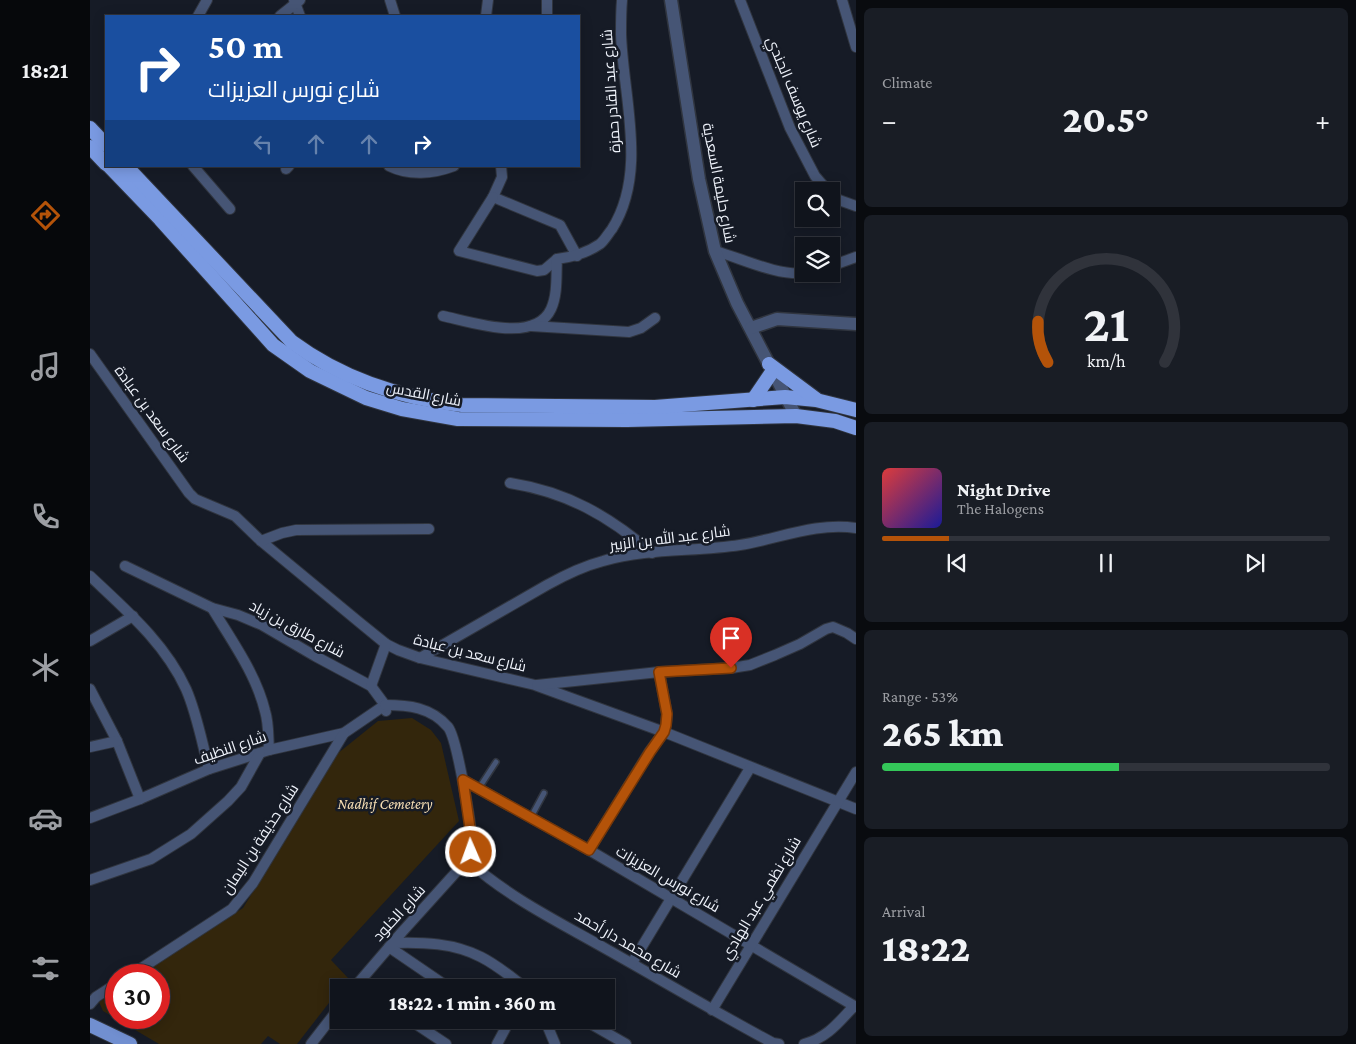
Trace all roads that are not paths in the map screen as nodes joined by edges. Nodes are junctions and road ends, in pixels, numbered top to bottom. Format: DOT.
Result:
graph roads {
  1 [pos="207,0"];
  2 [pos="390,0"];
  3 [pos="488,0"];
  4 [pos="547,0"];
  5 [pos="622,0"];
  6 [pos="671,0"];
  7 [pos="740,0"];
  8 [pos="842,0"];
  9 [pos="296,1"];
  10 [pos="199,15"];
  11 [pos="281,15"];
  12 [pos="300,15"];
  13 [pos="395,15"];
  14 [pos="486,15"];
  15 [pos="547,15"];
  16 [pos="856,47"];
  17 [pos="90,128"];
  18 [pos="105,144"];
  19 [pos="90,147"];
  20 [pos="105,163"];
  21 [pos="109,167"];
  22 [pos="127,167"];
  23 [pos="194,167"];
  24 [pos="392,167"];
  25 [pos="449,167"];
  26 [pos="501,167"];
  27 [pos="820,182"];
  28 [pos="493,197"];
  29 [pos="840,200"];
  30 [pos="856,206"];
  31 [pos="230,209"];
  32 [pos="715,250"];
  33 [pos="577,256"];
  34 [pos="856,257"];
  35 [pos="557,259"];
  36 [pos="840,263"];
  37 [pos="795,272"];
  38 [pos="443,316"];
  39 [pos="655,318"];
  40 [pos="856,324"];
  41 [pos="530,326"];
  42 [pos="751,328"];
  43 [pos="90,354"];
  44 [pos="771,368"];
  45 [pos="785,398"];
  46 [pos="753,400"];
  47 [pos="816,400"];
  48 [pos="856,410"];
  49 [pos="796,416"];
  50 [pos="856,428"];
  51 [pos="510,483"];
  52 [pos="856,528"];
  53 [pos="429,529"];
  54 [pos="261,541"];
  55 [pos="652,553"];
  56 [pos="125,566"];
  57 [pos="90,576"];
  58 [pos="212,608"];
  59 [pos="133,616"];
  60 [pos="856,639"];
  61 [pos="90,641"];
  62 [pos="386,644"];
  63 [pos="420,658"];
  64 [pos="659,672"];
  65 [pos="535,685"];
  66 [pos="371,686"];
  67 [pos="90,689"];
  68 [pos="383,709"];
  69 [pos="664,732"];
  70 [pos="344,733"];
  71 [pos="116,741"];
  72 [pos="90,747"];
  73 [pos="265,752"];
  74 [pos="496,762"];
  75 [pos="750,768"];
  76 [pos="210,769"];
  77 [pos="856,772"];
  78 [pos="463,780"];
  79 [pos="478,788"];
  80 [pos="544,793"];
  81 [pos="140,800"];
  82 [pos="836,802"];
  83 [pos="856,809"];
  84 [pos="90,818"];
  85 [pos="531,818"];
  86 [pos="589,850"];
  87 [pos="467,860"];
  88 [pos="90,880"];
  89 [pos="671,898"];
  90 [pos="391,945"];
  91 [pos="752,945"];
  92 [pos="632,963"];
  93 [pos="148,964"];
  94 [pos="364,979"];
  95 [pos="437,979"];
  96 [pos="513,979"];
  97 [pos="105,991"];
  98 [pos="90,1004"];
  99 [pos="855,1006"];
  100 [pos="712,1010"];
  101 [pos="330,1020"];
  102 [pos="90,1025"];
  103 [pos="424,1029"];
  104 [pos="505,1029"];
  105 [pos="549,1029"];
  106 [pos="600,1029"];
  107 [pos="130,1044"];
  108 [pos="311,1044"];
  109 [pos="446,1044"];
  110 [pos="497,1044"];
  111 [pos="555,1044"];
  112 [pos="626,1044"];
  113 [pos="779,1044"];
  114 [pos="804,1044"];
  1 -- 10 [label="street"];
  2 -- 13 [label="street"];
  3 -- 14 [label="street"];
  4 -- 15 [label="street"];
  5 -- 33 [label="street, شارع عبد القادر حمزة"];
  6 -- 32 [label="street, شارع حليمة السعدية"];
  7 -- 27 [label="street, شارع يوسف الجندي"];
  8 -- 16 [label="street"];
  9 -- 11 [label="street"];
  9 -- 12 [label="street"];
  17 -- 18 [label="highway"];
  19 -- 20 [label="highway, شارع القدس"];
  21 -- 49 [label="highway, شارع القدس"];
  22 -- 46 [label="highway, شارع القدس"];
  23 -- 31 [label="street"];
  24 -- 25 [label="street"];
  26 -- 28 [label="street"];
  28 -- 33 [label="street"];
  28 -- 35 [label="street"];
  29 -- 30 [label="street"];
  32 -- 37 [label="street"];
  32 -- 42 [label="street, شارع حليمة السعدية"];
  33 -- 35 [label="street, شارع عبد القادر حمزة"];
  34 -- 36 [label="street"];
  35 -- 41 [label="street"];
  38 -- 41 [label="street"];
  39 -- 41 [label="street"];
  40 -- 42 [label="street"];
  42 -- 44 [label="street, شارع حليمة السعدية"];
  43 -- 54 [label="street, شارع سعد بن عبادة"];
  44 -- 45 [label="street, شارع حليمة السعدية"];
  44 -- 46 [label="highway"];
  44 -- 47 [label="highway"];
  45 -- 46 [label="highway, شارع القدس"];
  45 -- 47 [label="highway, شارع القدس"];
  45 -- 49 [label="street, شارع حليمة السعدية"];
  47 -- 48 [label="highway, شارع القدس"];
  49 -- 50 [label="highway, شارع القدس"];
  51 -- 55 [label="street"];
  52 -- 55 [label="street, شارع عبد الله بن الزبير"];
  53 -- 54 [label="street"];
  54 -- 62 [label="street, شارع سعد بن عبادة"];
  55 -- 63 [label="street, شارع عبد الله بن الزبير"];
  56 -- 58 [label="street, شارع طارق بن زياد"];
  57 -- 59 [label="street"];
  58 -- 66 [label="street, شارع طارق بن زياد"];
  58 -- 73 [label="street"];
  59 -- 61 [label="street"];
  59 -- 76 [label="street"];
  60 -- 64 [label="street"];
  62 -- 63 [label="street, شارع سعد بن عبادة"];
  62 -- 66 [label="street"];
  63 -- 65 [label="street, شارع سعد بن عبادة"];
  64 -- 65 [label="street"];
  64 -- 69 [label="street"];
  65 -- 69 [label="street, شارع سعد بن عبادة"];
  66 -- 68 [label="street, شارع طارق بن زياد"];
  67 -- 71 [label="street"];
  68 -- 70 [label="street, شارع النظيف"];
  68 -- 78 [label="street"];
  69 -- 75 [label="street, شارع سعد بن عبادة"];
  69 -- 86 [label="street"];
  70 -- 73 [label="street, شارع النظيف"];
  70 -- 93 [label="street, شارع حذيفة بن اليمان"];
  71 -- 72 [label="street"];
  71 -- 81 [label="street"];
  73 -- 76 [label="street, شارع النظيف"];
  73 -- 88 [label="street"];
  74 -- 79 [label="lane"];
  75 -- 82 [label="street, شارع سعد بن عبادة"];
  75 -- 89 [label="street"];
  76 -- 81 [label="street, شارع النظيف"];
  77 -- 82 [label="street, شارع نظمي عبد الهادي"];
  78 -- 79 [label="street, شارع نورس العزيزات"];
  78 -- 87 [label="street"];
  79 -- 85 [label="street, شارع نورس العزيزات"];
  80 -- 85 [label="lane"];
  81 -- 84 [label="street, شارع النظيف"];
  82 -- 83 [label="street, شارع سعد بن عبادة"];
  82 -- 91 [label="street, شارع نظمي عبد الهادي"];
  85 -- 86 [label="street, شارع نورس العزيزات"];
  86 -- 89 [label="street, شارع نورس العزيزات"];
  87 -- 90 [label="street, شارع الخلود"];
  87 -- 92 [label="street, شارع محمد دار أحمد"];
  89 -- 91 [label="street, شارع نورس العزيزات"];
  89 -- 92 [label="street"];
  90 -- 94 [label="street, شارع الخلود"];
  90 -- 95 [label="street"];
  90 -- 96 [label="street"];
  91 -- 99 [label="street, شارع نورس العزيزات"];
  91 -- 100 [label="street, شارع نظمي عبد الهادي"];
  92 -- 100 [label="street, شارع محمد دار أحمد"];
  97 -- 98 [label="street"];
  99 -- 114 [label="street"];
  100 -- 113 [label="street, شارع محمد دار أحمد"];
  101 -- 108 [label="street"];
  102 -- 107 [label="main road"];
  103 -- 109 [label="street"];
  104 -- 110 [label="street"];
  105 -- 111 [label="street"];
  106 -- 112 [label="street"];
}
